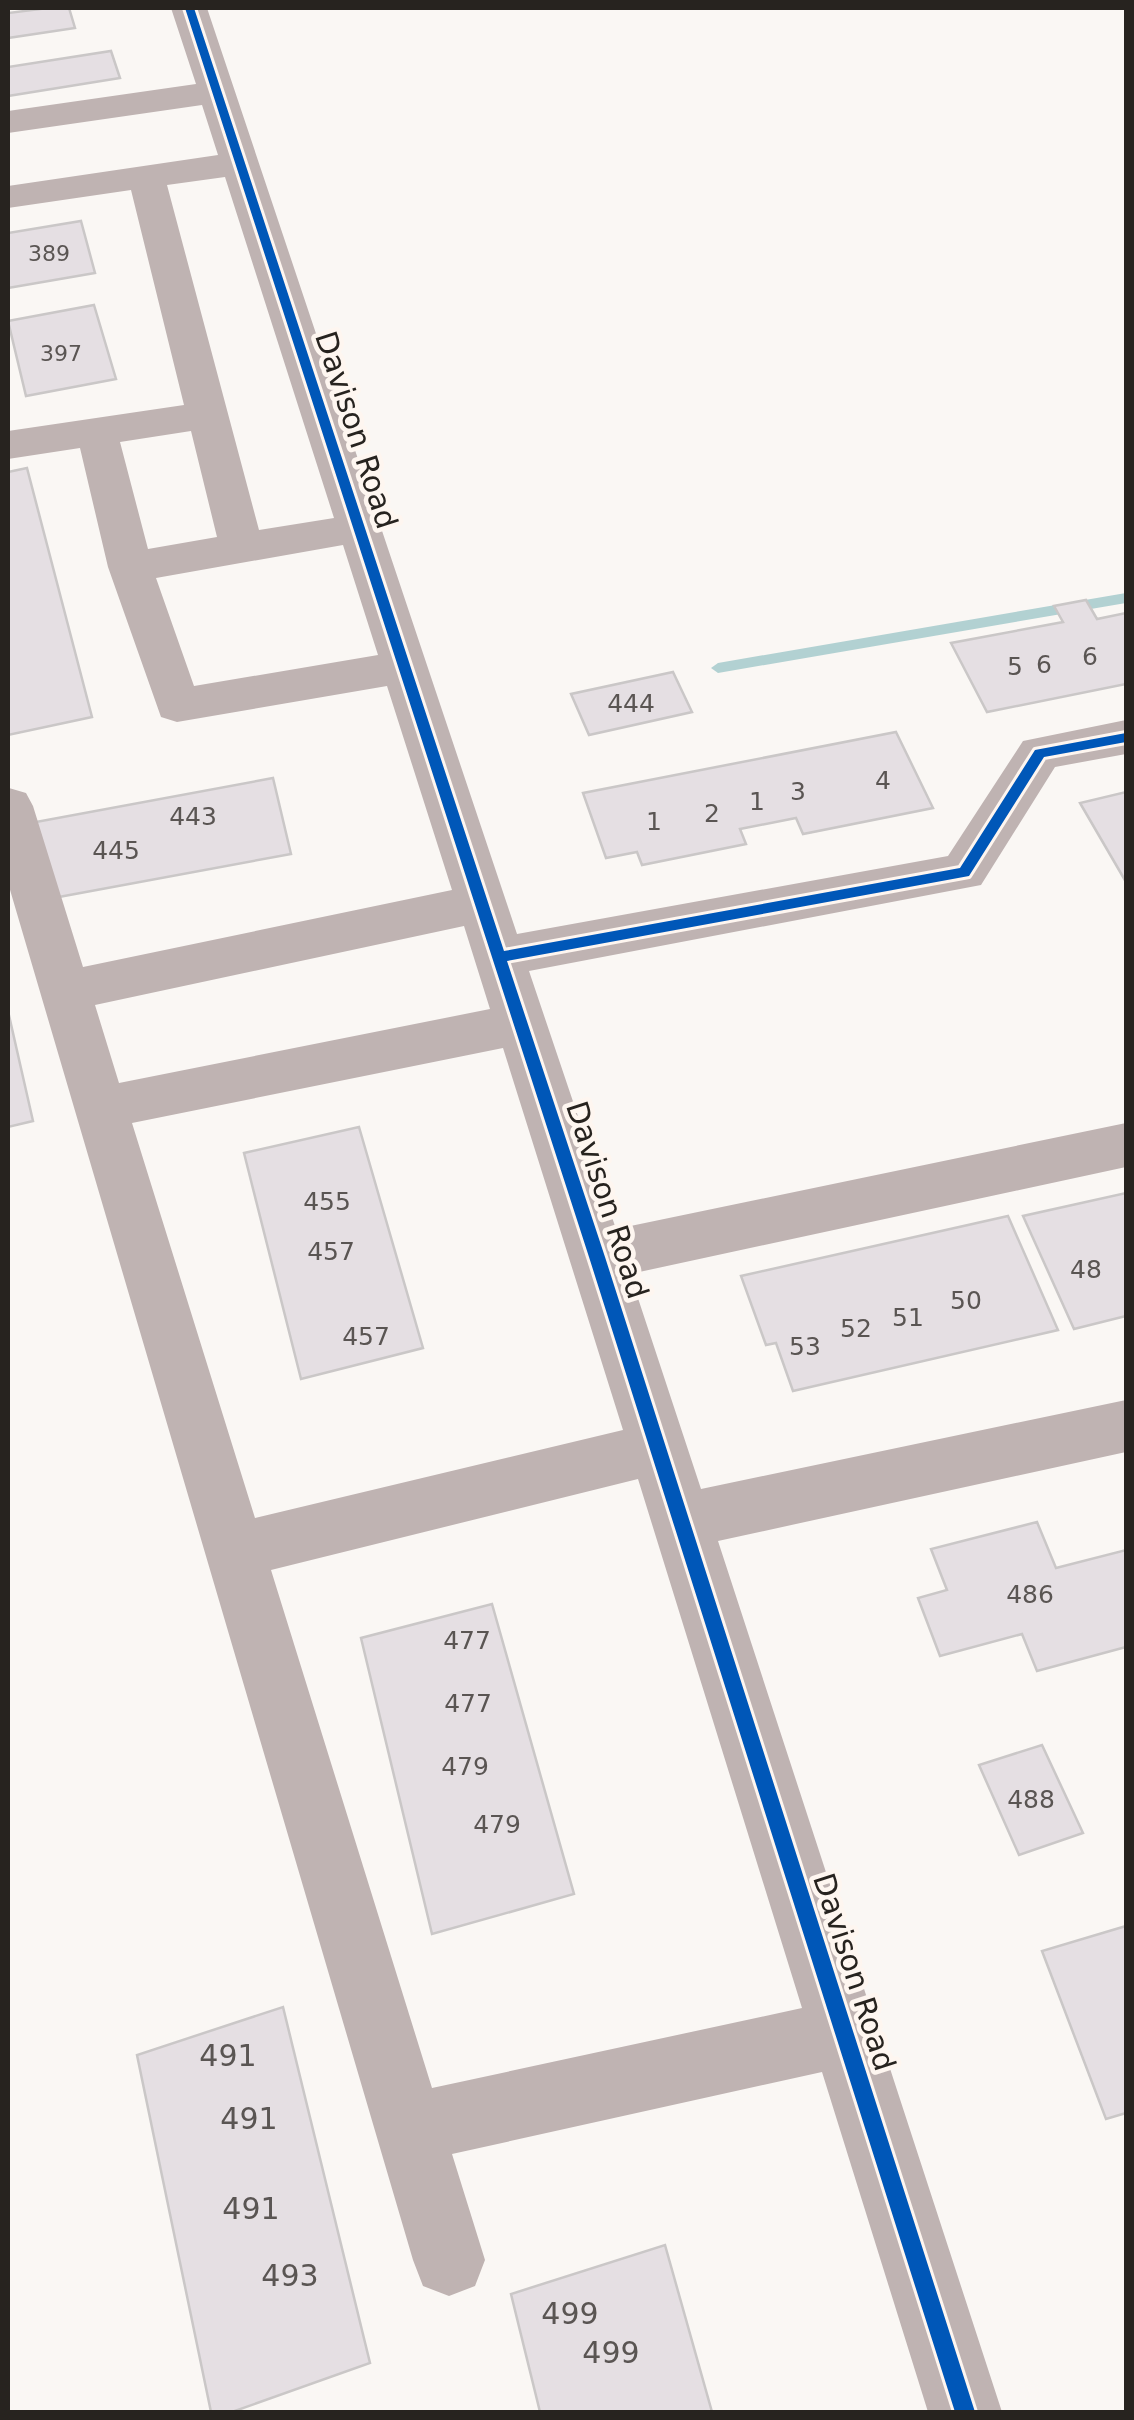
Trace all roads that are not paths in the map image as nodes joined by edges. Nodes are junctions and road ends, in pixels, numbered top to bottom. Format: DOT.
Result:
graph roads {
  1 [pos="189,8"];
  2 [pos="217,92"];
  3 [pos="8,122"];
  4 [pos="240,163"];
  5 [pos="146,176"];
  6 [pos="8,197"];
  7 [pos="208,416"];
  8 [pos="97,432"];
  9 [pos="8,445"];
  10 [pos="359,528"];
  11 [pos="242,548"];
  12 [pos="130,568"];
  13 [pos="404,667"];
  14 [pos="1126,737"];
  15 [pos="9,806"];
  16 [pos="481,903"];
  17 [pos="498,957"];
  18 [pos="65,990"];
  19 [pos="520,1024"];
  20 [pos="100,1108"];
  21 [pos="1126,1145"];
  22 [pos="597,1257"];
  23 [pos="1126,1426"];
  24 [pos="658,1448"];
  25 [pos="681,1521"];
  26 [pos="235,1551"];
  27 [pos="844,2033"];
  28 [pos="409,2128"];
  29 [pos="450,2260"];
  30 [pos="966,2412"];
  1 -- 2 [label="street, Davison Road"];
  2 -- 3 [label="street"];
  2 -- 4 [label="street, Davison Road"];
  4 -- 5 [label="street"];
  4 -- 10 [label="street, Davison Road"];
  5 -- 6 [label="street"];
  5 -- 7 [label="street"];
  7 -- 8 [label="street"];
  7 -- 11 [label="street"];
  8 -- 9 [label="street"];
  8 -- 12 [label="street"];
  10 -- 11 [label="street"];
  10 -- 13 [label="street, Davison Road"];
  11 -- 12 [label="street"];
  12 -- 13 [label="street"];
  13 -- 16 [label="street, Davison Road"];
  14 -- 17 [label="street"];
  15 -- 18 [label="street"];
  16 -- 17 [label="street, Davison Road"];
  16 -- 18 [label="street"];
  17 -- 19 [label="street, Davison Road"];
  18 -- 20 [label="street"];
  19 -- 20 [label="street"];
  19 -- 22 [label="street, Davison Road"];
  20 -- 26 [label="street"];
  21 -- 22 [label="street"];
  22 -- 24 [label="street, Davison Road"];
  23 -- 25 [label="street"];
  24 -- 25 [label="street, Davison Road"];
  24 -- 26 [label="street"];
  25 -- 27 [label="street, Davison Road"];
  26 -- 28 [label="street"];
  27 -- 28 [label="street"];
  27 -- 30 [label="street, Davison Road"];
  28 -- 29 [label="street"];
}
